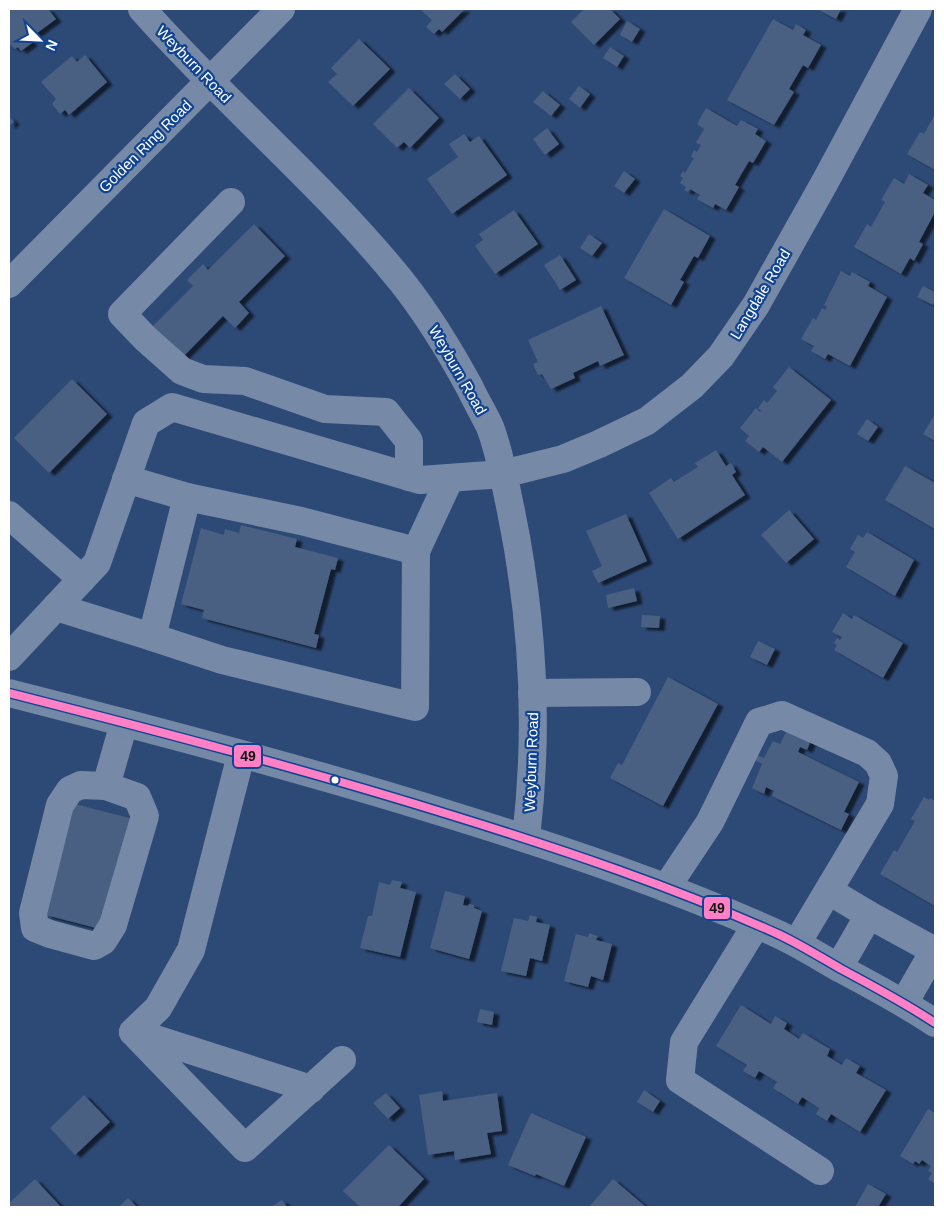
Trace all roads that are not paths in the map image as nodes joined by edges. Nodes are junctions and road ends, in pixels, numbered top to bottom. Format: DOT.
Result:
graph roads {
  1 [pos="142,9"];
  2 [pos="281,9"];
  3 [pos="918,9"];
  4 [pos="210,81"];
  5 [pos="231,202"];
  6 [pos="9,284"];
  7 [pos="504,474"];
  8 [pos="409,477"];
  9 [pos="450,478"];
  10 [pos="126,479"];
  11 [pos="187,497"];
  12 [pos="9,515"];
  13 [pos="416,551"];
  14 [pos="82,579"];
  15 [pos="56,607"];
  16 [pos="152,637"];
  17 [pos="12,648"];
  18 [pos="637,692"];
  19 [pos="532,693"];
  20 [pos="9,694"];
  21 [pos="124,723"];
  22 [pos="241,755"];
  23 [pos="106,786"];
  24 [pos="526,838"];
  25 [pos="666,888"];
  26 [pos="829,891"];
  27 [pos="869,915"];
  28 [pos="756,925"];
  29 [pos="797,944"];
  30 [pos="935,951"];
  31 [pos="839,967"];
  32 [pos="904,1003"];
  33 [pos="935,1023"];
  34 [pos="133,1032"];
  35 [pos="342,1060"];
  36 [pos="310,1089"];
  37 [pos="820,1170"];
  1 -- 4 [label="street, Weyburn Road"];
  2 -- 4 [label="street, Golden Ring Road"];
  3 -- 7 [label="street, Langdale Road"];
  4 -- 6 [label="street, Golden Ring Road"];
  4 -- 7 [label="street, Weyburn Road"];
  5 -- 8 [label="street"];
  7 -- 9 [label="street, Langdale Road"];
  7 -- 19 [label="street, Weyburn Road"];
  8 -- 9 [label="street, Langdale Road"];
  8 -- 10 [label="street, Langdale Road"];
  9 -- 13 [label="street"];
  10 -- 11 [label="street"];
  10 -- 14 [label="street, Langdale Road"];
  11 -- 13 [label="street"];
  11 -- 16 [label="street"];
  12 -- 14 [label="street"];
  13 -- 16 [label="street"];
  14 -- 15 [label="street, Langdale Road"];
  15 -- 16 [label="street"];
  15 -- 17 [label="street, Langdale Road"];
  18 -- 19 [label="street"];
  19 -- 24 [label="street, Weyburn Road"];
  20 -- 21 [label="main road"];
  21 -- 22 [label="main road"];
  21 -- 23 [label="street"];
  22 -- 24 [label="main road"];
  22 -- 34 [label="street"];
  23 -- 23 [label="street"];
  24 -- 25 [label="main road"];
  25 -- 26 [label="street"];
  25 -- 28 [label="main road"];
  26 -- 27 [label="street"];
  26 -- 29 [label="street"];
  27 -- 30 [label="street"];
  27 -- 31 [label="street"];
  28 -- 29 [label="main road"];
  28 -- 37 [label="street"];
  29 -- 31 [label="main road"];
  30 -- 32 [label="street"];
  31 -- 32 [label="main road"];
  32 -- 33 [label="main road"];
  34 -- 36 [label="street"];
  34 -- 36 [label="street"];
  35 -- 36 [label="street"];
}
